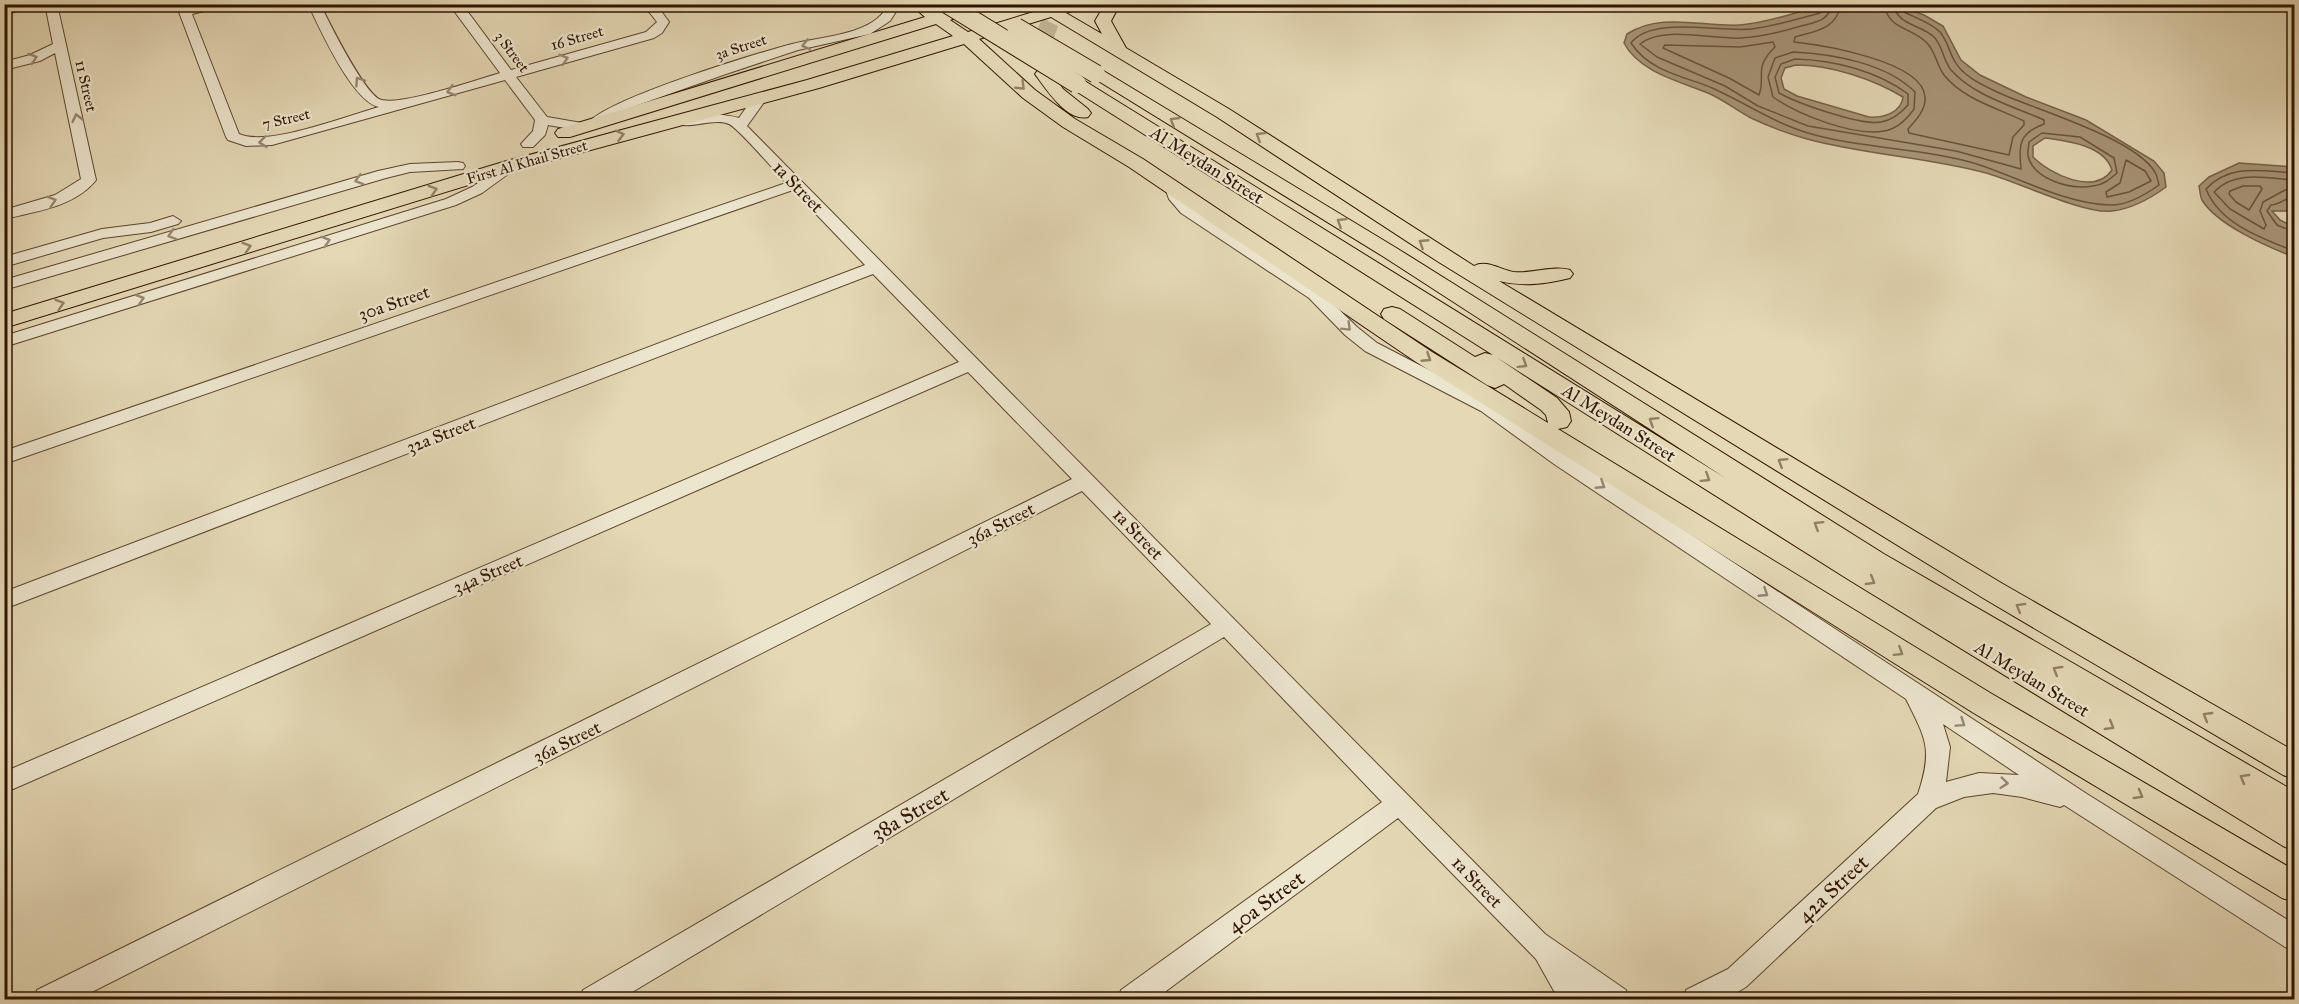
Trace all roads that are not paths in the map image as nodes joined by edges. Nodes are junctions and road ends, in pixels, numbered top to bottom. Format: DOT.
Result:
graph roads {
  1 [pos="35,4"];
  2 [pos="51,4"];
  3 [pos="228,4"];
  4 [pos="315,4"];
  5 [pos="454,4"];
  6 [pos="649,4"];
  7 [pos="890,4"];
  8 [pos="903,4"];
  9 [pos="917,4"];
  10 [pos="1078,4"];
  11 [pos="1113,4"];
  12 [pos="183,8"];
  13 [pos="945,10"];
  14 [pos="4,11"];
  15 [pos="994,11"];
  16 [pos="1042,12"];
  17 [pos="1087,32"];
  18 [pos="873,39"];
  19 [pos="831,40"];
  20 [pos="60,45"];
  21 [pos="963,45"];
  22 [pos="1120,52"];
  23 [pos="4,66"];
  24 [pos="1000,66"];
  25 [pos="1044,74"];
  26 [pos="508,75"];
  27 [pos="760,98"];
  28 [pos="407,104"];
  29 [pos="542,120"];
  30 [pos="661,124"];
  31 [pos="588,125"];
  32 [pos="739,126"];
  33 [pos="528,144"];
  34 [pos="458,166"];
  35 [pos="510,166"];
  36 [pos="796,184"];
  37 [pos="1172,188"];
  38 [pos="239,202"];
  39 [pos="4,215"];
  40 [pos="1313,232"];
  41 [pos="1391,253"];
  42 [pos="1444,257"];
  43 [pos="4,262"];
  44 [pos="876,267"];
  45 [pos="1563,274"];
  46 [pos="4,285"];
  47 [pos="4,304"];
  48 [pos="29,314"];
  49 [pos="4,321"];
  50 [pos="4,328"];
  51 [pos="4,342"];
  52 [pos="970,364"];
  53 [pos="1652,382"];
  54 [pos="1559,421"];
  55 [pos="4,458"];
  56 [pos="1086,481"];
  57 [pos="1689,522"];
  58 [pos="4,601"];
  59 [pos="1227,625"];
  60 [pos="1911,690"];
  61 [pos="2295,766"];
  62 [pos="4,783"];
  63 [pos="1928,800"];
  64 [pos="2079,801"];
  65 [pos="1400,803"];
  66 [pos="2295,807"];
  67 [pos="2295,836"];
  68 [pos="2295,887"];
  69 [pos="2295,938"];
  70 [pos="1536,942"];
  71 [pos="1732,989"];
  72 [pos="47,999"];
  73 [pos="593,999"];
  74 [pos="1131,999"];
  75 [pos="1575,999"];
  76 [pos="1616,999"];
  77 [pos="1696,999"];
  1 -- 14 [label="street"];
  2 -- 20 [label="street, 11 Street"];
  3 -- 12 [label="street, 7 Street"];
  28 -- 4 [label="street, 7 Street, one-way"];
  5 -- 26 [label="street, 3 Street"];
  26 -- 6 [label="street, 16 Street, one-way"];
  7 -- 19 [label="street, 3a Street"];
  8 -- 18 [label="main road"];
  9 -- 13 [label="main road"];
  10 -- 16 [label="main road"];
  11 -- 22 [label="main road"];
  28 -- 12 [label="street, 7 Street, one-way"];
  13 -- 15 [label="main road"];
  13 -- 15 [label="main road"];
  13 -- 18 [label="main road, First Al Khail Street"];
  13 -- 21 [label="main road"];
  13 -- 40 [label="main road, Al Meydan Street, bridge"];
  15 -- 16 [label="main road"];
  15 -- 21 [label="main road"];
  41 -- 15 [label="main road, Al Meydan Street, one-way, bridge"];
  16 -- 17 [label="main road"];
  16 -- 21 [label="main road"];
  17 -- 22 [label="main road"];
  17 -- 24 [label="main road"];
  18 -- 19 [label="main road"];
  18 -- 31 [label="main road, First Al Khail Street"];
  19 -- 31 [label="street, 3a Street, one-way"];
  23 -- 20 [label="street, one-way"];
  39 -- 20 [label="street, 11 Street, one-way"];
  21 -- 24 [label="main road"];
  21 -- 27 [label="main road, First Al Khail Street"];
  21 -- 30 [label="main road"];
  42 -- 22 [label="main road, one-way"];
  24 -- 37 [label="main road, one-way"];
  25 -- 54 [label="main road"];
  26 -- 28 [label="street, 7 Street, one-way"];
  26 -- 29 [label="street, 3 Street"];
  27 -- 30 [label="main road, First Al Khail Street"];
  27 -- 32 [label="street"];
  29 -- 31 [label="street"];
  29 -- 33 [label="street"];
  30 -- 32 [label="street"];
  35 -- 30 [label="main road, First Al Khail Street, one-way"];
  31 -- 33 [label="main road, First Al Khail Street"];
  32 -- 36 [label="street, 1a Street"];
  33 -- 34 [label="main road, First Al Khail Street"];
  34 -- 46 [label="street, one-way"];
  34 -- 47 [label="main road, First Al Khail Street"];
  48 -- 35 [label="main road, First Al Khail Street, one-way"];
  51 -- 35 [label="street, one-way"];
  36 -- 44 [label="street, 1a Street"];
  36 -- 55 [label="street, 30a Street"];
  37 -- 57 [label="main road, one-way"];
  37 -- 60 [label="street, one-way"];
  38 -- 43 [label="street"];
  40 -- 54 [label="main road"];
  40 -- 67 [label="main road, Al Meydan Street, one-way"];
  41 -- 53 [label="main road"];
  66 -- 41 [label="main road, Al Meydan Street, one-way"];
  42 -- 45 [label="main road"];
  42 -- 53 [label="main road"];
  44 -- 52 [label="street, 1a Street"];
  44 -- 58 [label="street, 32a Street"];
  48 -- 49 [label="main road, First Al Khail Street"];
  48 -- 50 [label="main road"];
  52 -- 56 [label="street, 1a Street"];
  52 -- 62 [label="street, 34a Street"];
  61 -- 53 [label="main road, one-way"];
  54 -- 57 [label="main road"];
  56 -- 59 [label="street, 1a Street"];
  56 -- 72 [label="street, 36a Street"];
  57 -- 68 [label="main road, one-way"];
  59 -- 65 [label="street, 1a Street"];
  59 -- 73 [label="street, 38a Street"];
  60 -- 63 [label="street, 42a Street"];
  60 -- 64 [label="street, one-way"];
  63 -- 64 [label="street, 42a Street, one-way"];
  63 -- 71 [label="street, 42a Street"];
  64 -- 69 [label="street"];
  65 -- 70 [label="street, 1a Street"];
  65 -- 74 [label="street, 40a Street"];
  70 -- 75 [label="street, 1a Street"];
  70 -- 76 [label="street, 1a Street"];
  71 -- 77 [label="street, 42a Street"];
}
